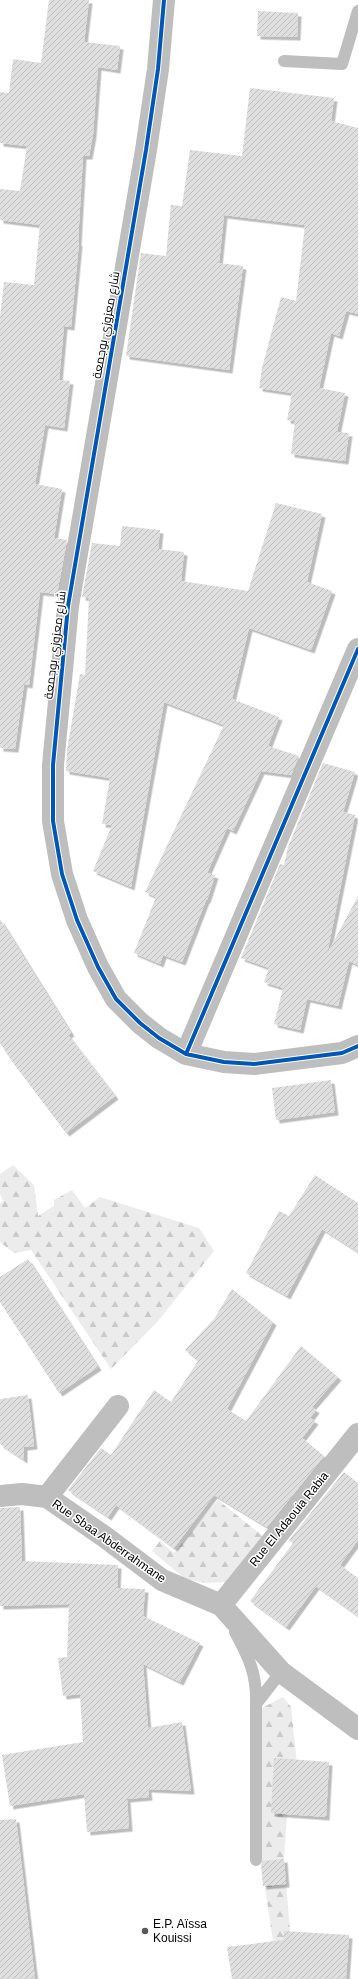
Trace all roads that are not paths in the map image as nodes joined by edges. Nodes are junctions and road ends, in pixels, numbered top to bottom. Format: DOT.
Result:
graph roads {
  1 [pos="164,0"];
  2 [pos="358,11"];
  3 [pos="284,61"];
  4 [pos="358,649"];
  5 [pos="358,1046"];
  6 [pos="186,1054"];
  7 [pos="118,1406"];
  8 [pos="358,1434"];
  9 [pos="0,1496"];
  10 [pos="46,1497"];
  11 [pos="221,1605"];
  12 [pos="281,1672"];
  13 [pos="256,1704"];
  14 [pos="358,1729"];
  15 [pos="256,1860"];
  1 -- 6 [label="street, شارع معزوزي بوجمعة"];
  2 -- 3 [label="lane"];
  4 -- 6 [label="street"];
  5 -- 6 [label="street, شارع معزوزي بوجمعة"];
  7 -- 10 [label="street"];
  8 -- 11 [label="street, Rue El Adaouia Rabia"];
  9 -- 10 [label="street, Rue Sbaa Abderrahmane"];
  10 -- 11 [label="street, Rue Sbaa Abderrahmane"];
  11 -- 12 [label="street, Rue Sbaa Abderrahmane"];
  11 -- 13 [label="lane"];
  12 -- 13 [label="lane"];
  12 -- 14 [label="street, Rue Sbaa Abderrahmane"];
  13 -- 15 [label="lane"];
}
